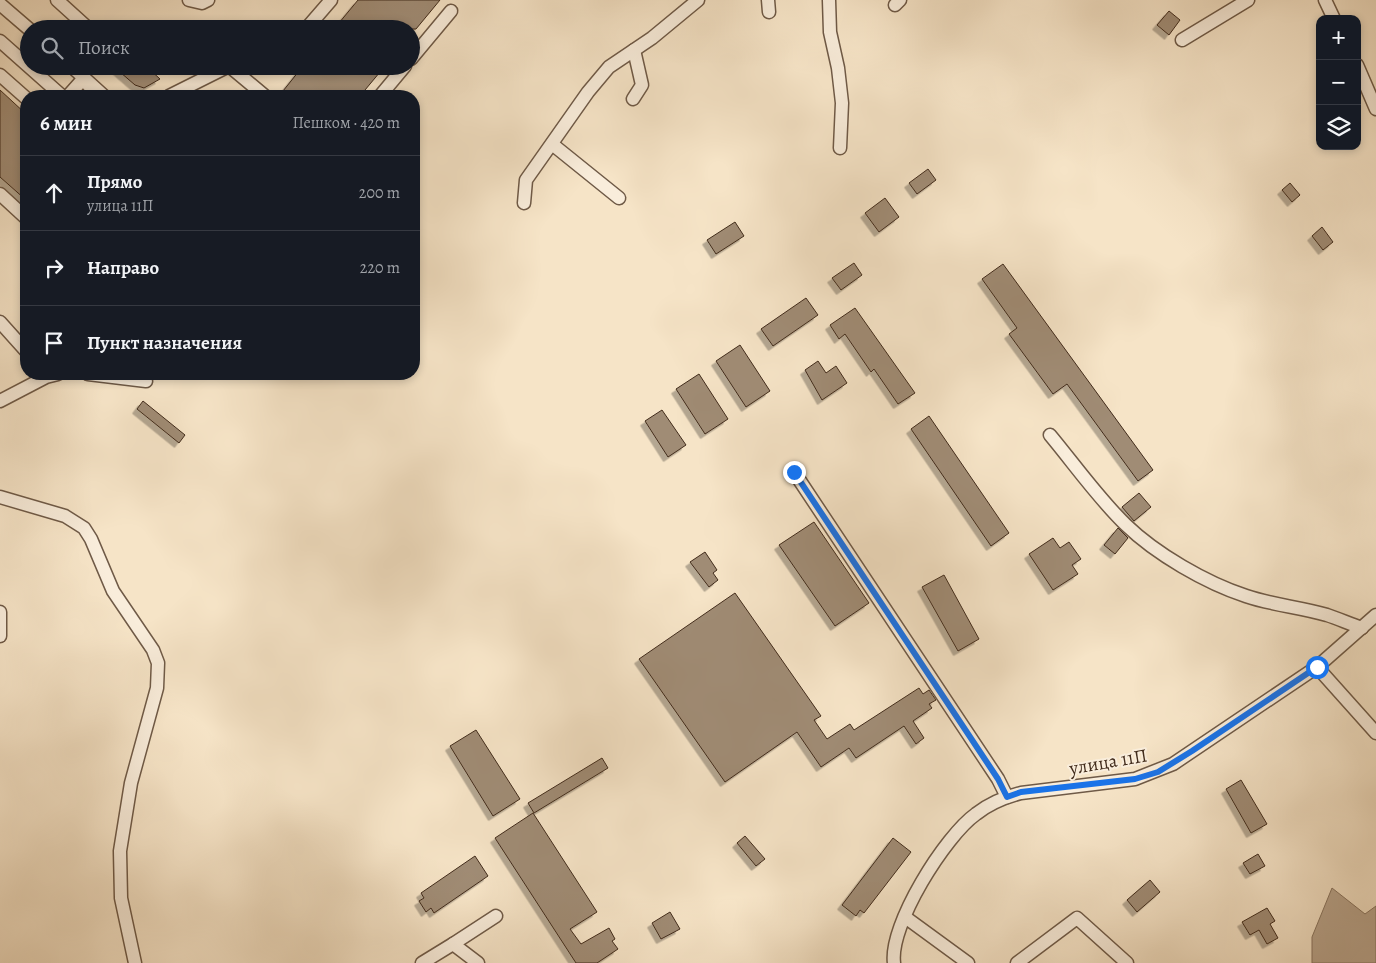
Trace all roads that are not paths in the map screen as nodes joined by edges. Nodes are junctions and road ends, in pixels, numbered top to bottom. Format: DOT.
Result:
graph roads {
  1 [pos="57,0"];
  2 [pos="189,0"];
  3 [pos="208,0"];
  4 [pos="331,0"];
  5 [pos="698,0"];
  6 [pos="829,0"];
  7 [pos="1248,0"];
  8 [pos="1328,0"];
  9 [pos="0,4"];
  10 [pos="451,11"];
  11 [pos="1333,15"];
  12 [pos="79,20"];
  13 [pos="314,20"];
  14 [pos="20,21"];
  15 [pos="1182,40"];
  16 [pos="0,41"];
  17 [pos="420,48"];
  18 [pos="634,50"];
  19 [pos="20,59"];
  20 [pos="0,75"];
  21 [pos="38,75"];
  22 [pos="81,75"];
  23 [pos="213,75"];
  24 [pos="240,75"];
  25 [pos="398,75"];
  26 [pos="1361,75"];
  27 [pos="84,78"];
  28 [pos="55,90"];
  29 [pos="73,90"];
  30 [pos="90,90"];
  31 [pos="97,90"];
  32 [pos="185,90"];
  33 [pos="258,90"];
  34 [pos="385,90"];
  35 [pos="20,93"];
  36 [pos="634,99"];
  37 [pos="1376,108"];
  38 [pos="552,144"];
  39 [pos="840,148"];
  40 [pos="0,194"];
  41 [pos="619,198"];
  42 [pos="524,203"];
  43 [pos="20,212"];
  44 [pos="0,322"];
  45 [pos="20,344"];
  46 [pos="37,380"];
  47 [pos="138,380"];
  48 [pos="146,381"];
  49 [pos="0,401"];
  50 [pos="1050,435"];
  51 [pos="794,472"];
  52 [pos="0,497"];
  53 [pos="0,612"];
  54 [pos="1376,615"];
  55 [pos="1362,628"];
  56 [pos="0,636"];
  57 [pos="1317,667"];
  58 [pos="1376,733"];
  59 [pos="1007,797"];
  60 [pos="496,916"];
  61 [pos="905,917"];
  62 [pos="453,944"];
  63 [pos="135,963"];
  64 [pos="422,963"];
  65 [pos="478,963"];
  66 [pos="894,963"];
  67 [pos="968,963"];
  68 [pos="1017,963"];
  69 [pos="1127,963"];
  1 -- 12 [label="street"];
  2 -- 3 [label="street"];
  4 -- 13 [label="street"];
  5 -- 18 [label="street"];
  6 -- 39 [label="street"];
  7 -- 15 [label="street"];
  8 -- 11 [label="street"];
  9 -- 14 [label="street"];
  10 -- 17 [label="street"];
  16 -- 19 [label="street"];
  18 -- 36 [label="street"];
  18 -- 38 [label="street"];
  20 -- 35 [label="street"];
  21 -- 28 [label="street"];
  22 -- 27 [label="street"];
  23 -- 32 [label="street"];
  24 -- 33 [label="street"];
  25 -- 34 [label="street"];
  26 -- 37 [label="street"];
  27 -- 29 [label="street"];
  27 -- 30 [label="street"];
  27 -- 31 [label="street"];
  38 -- 41 [label="street"];
  38 -- 42 [label="street"];
  40 -- 43 [label="street"];
  44 -- 45 [label="street"];
  46 -- 49 [label="street"];
  47 -- 48 [label="street"];
  50 -- 55 [label="street"];
  51 -- 59 [label="street"];
  52 -- 63 [label="street"];
  53 -- 56 [label="street"];
  54 -- 55 [label="street, улица 11П"];
  55 -- 57 [label="street, улица 11П"];
  57 -- 58 [label="street"];
  57 -- 59 [label="street, улица 11П"];
  59 -- 61 [label="street, улица 11П"];
  60 -- 62 [label="street"];
  61 -- 66 [label="street, улица 11П"];
  61 -- 67 [label="street"];
  62 -- 64 [label="street"];
  62 -- 65 [label="street"];
  68 -- 69 [label="street"];
}
